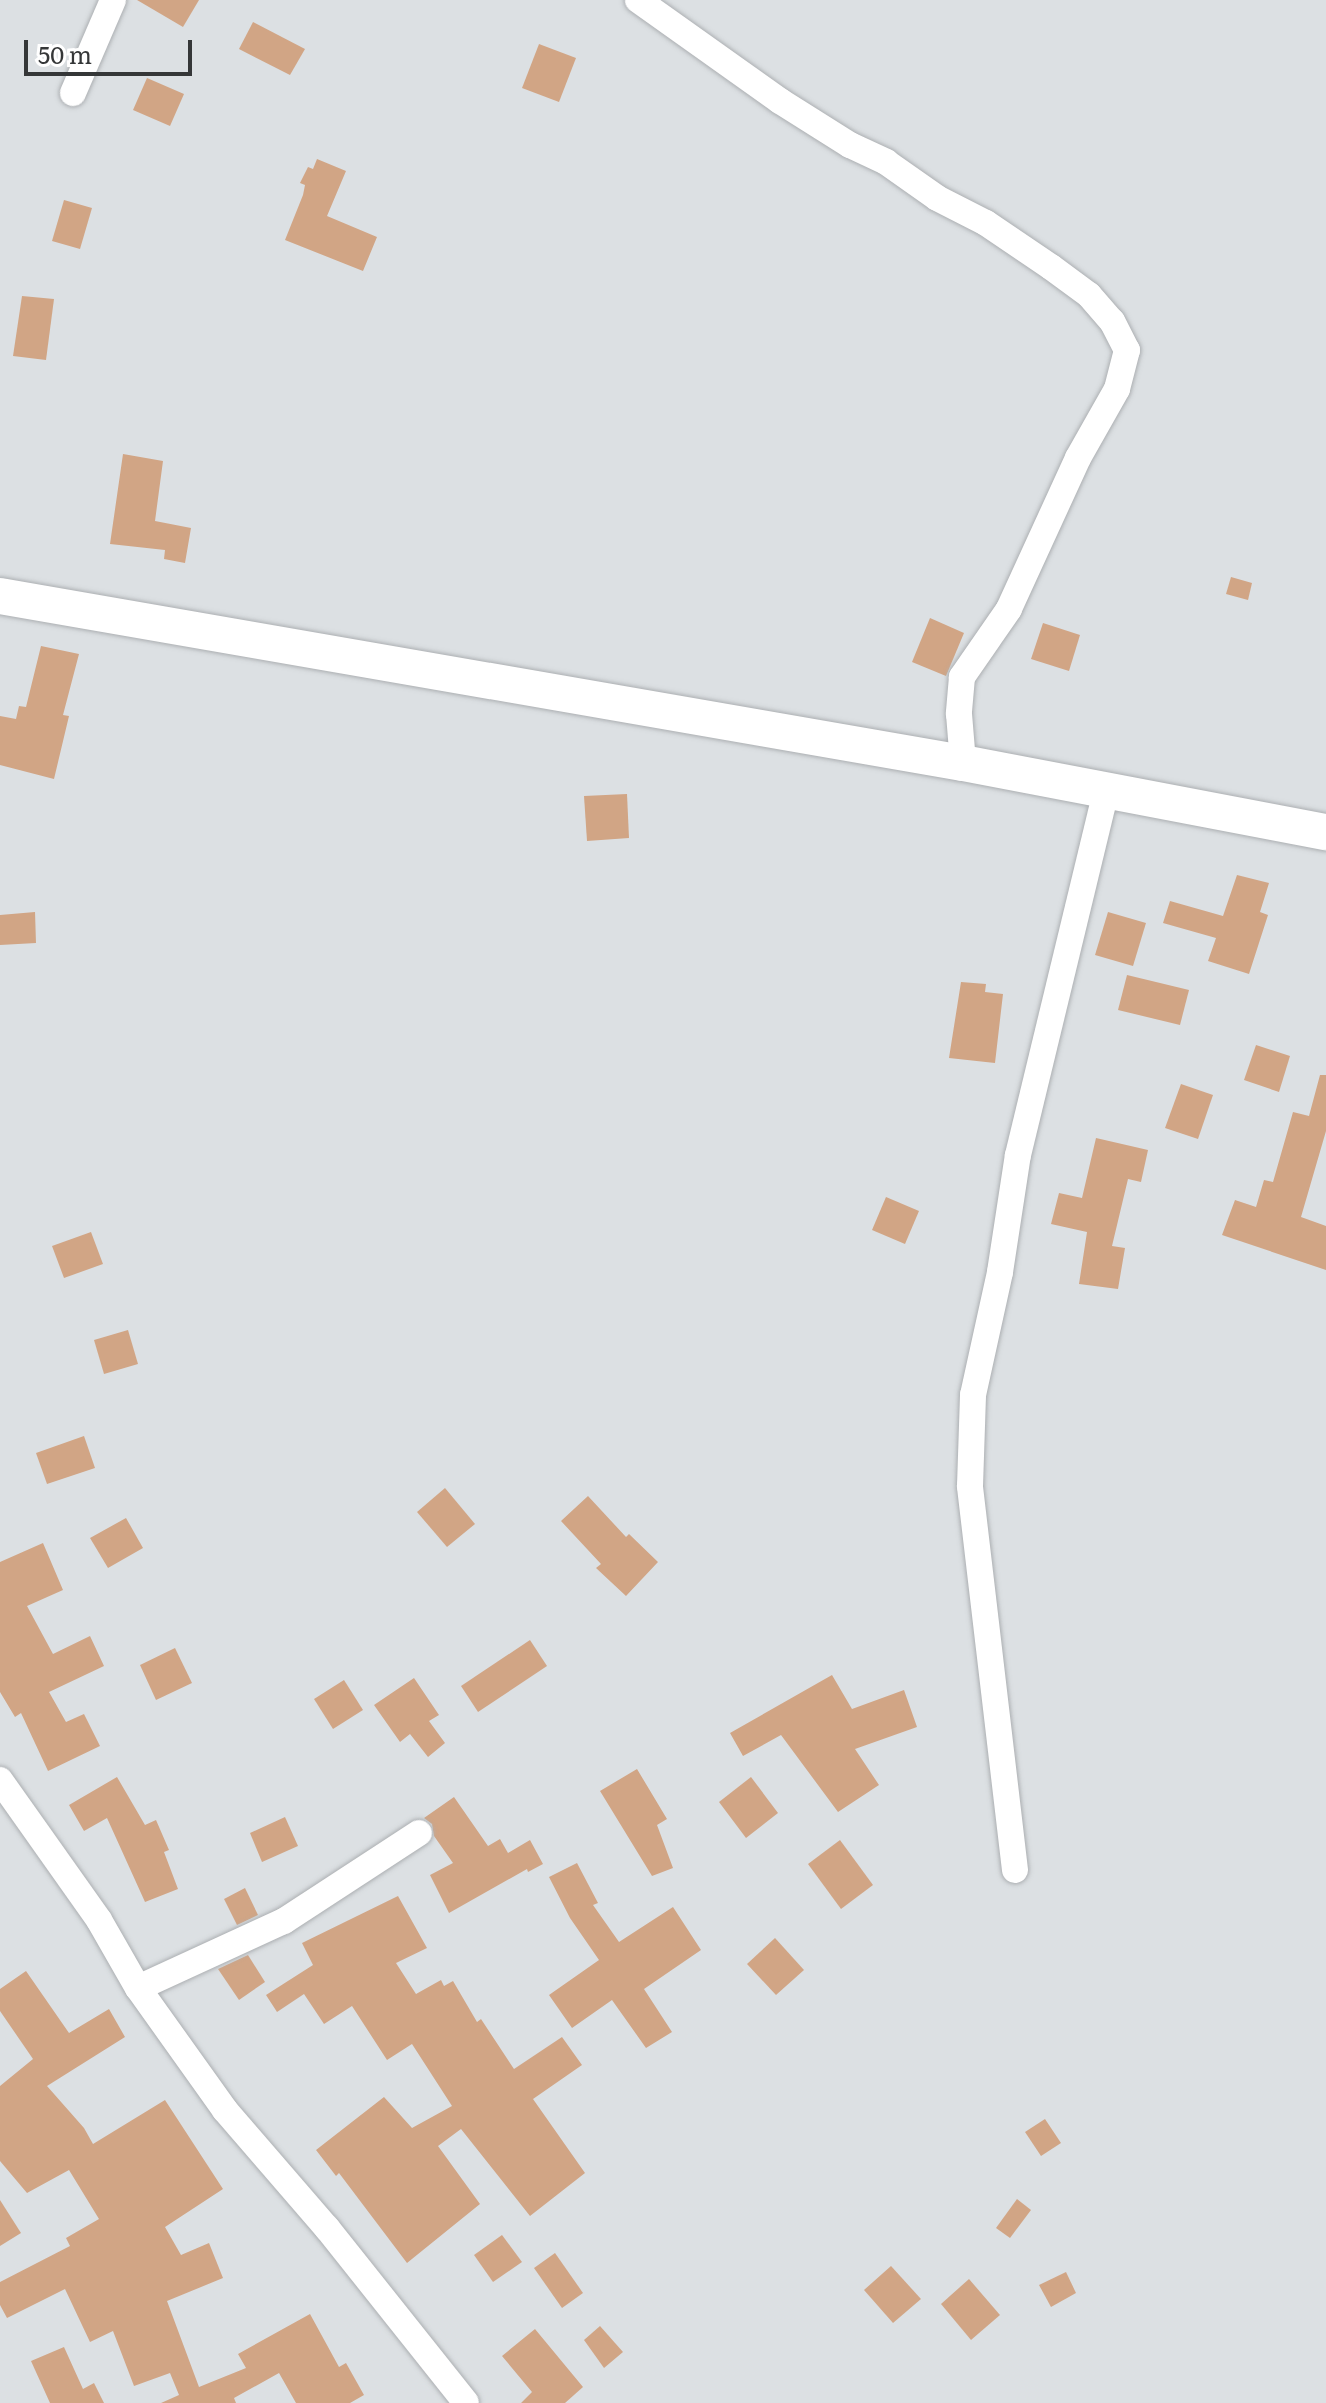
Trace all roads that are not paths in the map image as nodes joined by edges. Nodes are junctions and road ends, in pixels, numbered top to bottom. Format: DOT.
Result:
graph roads {
  1 [pos="113,0"];
  2 [pos="638,0"];
  3 [pos="73,93"];
  4 [pos="0,596"];
  5 [pos="963,763"];
  6 [pos="1106,791"];
  7 [pos="1326,832"];
  8 [pos="0,1780"];
  9 [pos="419,1833"];
  10 [pos="1015,1870"];
  11 [pos="138,1988"];
  12 [pos="466,2403"];
  1 -- 3 [label="street"];
  2 -- 5 [label="street"];
  4 -- 5 [label="main road"];
  5 -- 6 [label="main road"];
  6 -- 7 [label="main road"];
  6 -- 10 [label="street"];
  8 -- 11 [label="street"];
  9 -- 11 [label="street"];
  11 -- 12 [label="street"];
}
